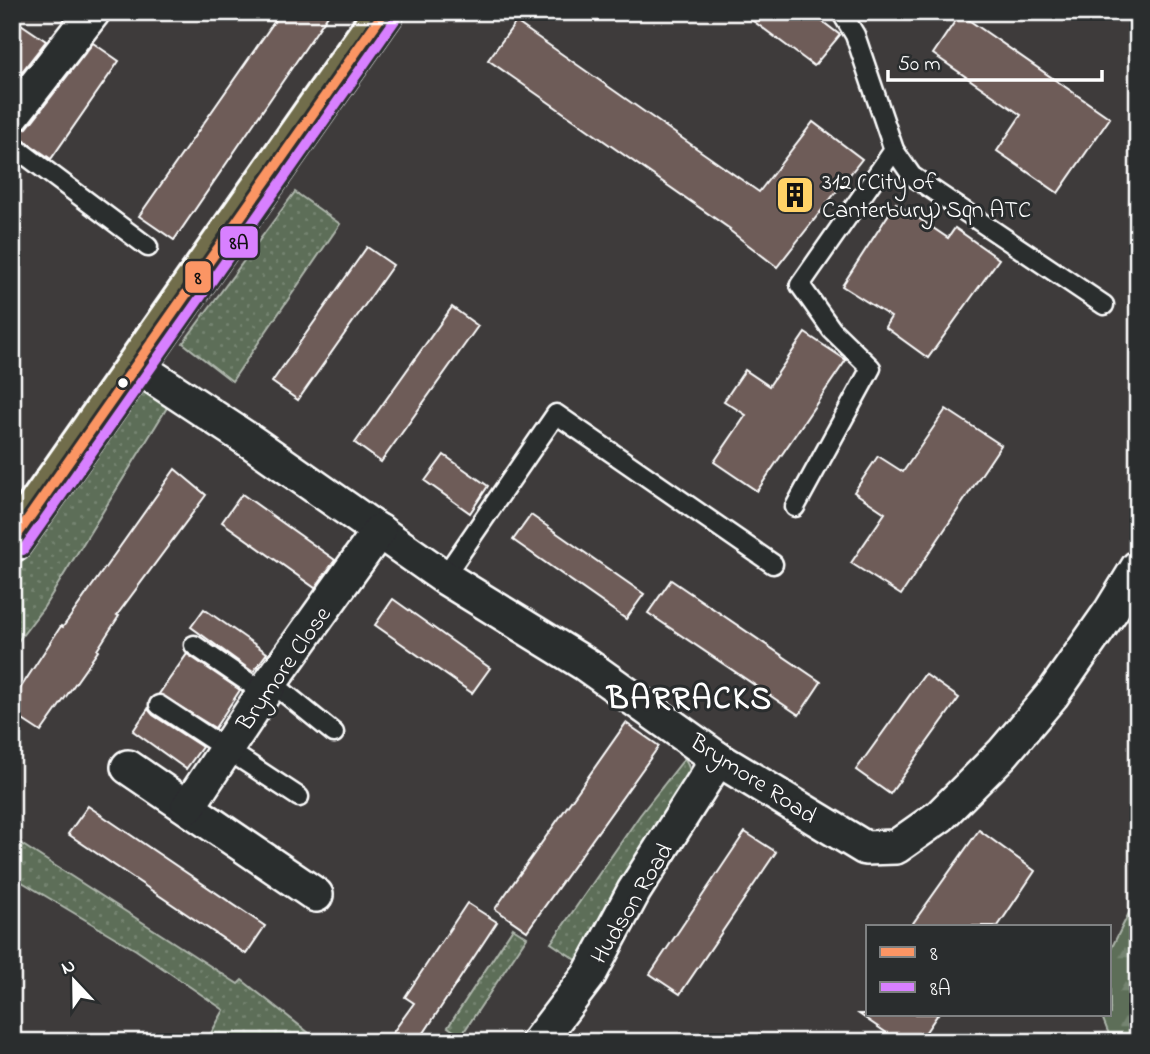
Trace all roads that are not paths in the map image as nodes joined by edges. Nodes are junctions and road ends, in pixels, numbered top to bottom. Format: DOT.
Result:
graph roads {
  1 [pos="93,12"];
  2 [pos="384,12"];
  3 [pos="841,12"];
  4 [pos="12,116"];
  5 [pos="12,145"];
  6 [pos="894,150"];
  7 [pos="148,247"];
  8 [pos="1104,305"];
  9 [pos="135,365"];
  10 [pos="795,507"];
  11 [pos="379,531"];
  12 [pos="12,542"];
  13 [pos="773,564"];
  14 [pos="1138,567"];
  15 [pos="444,577"];
  16 [pos="194,645"];
  17 [pos="267,688"];
  18 [pos="159,705"];
  19 [pos="334,733"];
  20 [pos="228,749"];
  21 [pos="718,759"];
  22 [pos="128,767"];
  23 [pos="299,797"];
  24 [pos="188,807"];
  25 [pos="316,895"];
  26 [pos="538,1042"];
  1 -- 4 [label="street"];
  2 -- 9 [label="highway"];
  3 -- 6 [label="lane"];
  5 -- 7 [label="lane"];
  6 -- 8 [label="lane"];
  6 -- 10 [label="lane"];
  9 -- 11 [label="street, Brymore Road"];
  9 -- 12 [label="highway"];
  11 -- 15 [label="street, Brymore Road"];
  11 -- 17 [label="street, Brymore Close"];
  13 -- 15 [label="lane"];
  14 -- 21 [label="street, Brymore Road"];
  15 -- 21 [label="street, Brymore Road"];
  16 -- 17 [label="lane"];
  17 -- 19 [label="lane"];
  17 -- 20 [label="street, Brymore Close"];
  18 -- 20 [label="lane"];
  20 -- 23 [label="lane"];
  20 -- 24 [label="street, Brymore Close"];
  21 -- 26 [label="street, Hudson Road"];
  22 -- 24 [label="street"];
  24 -- 25 [label="street"];
}
